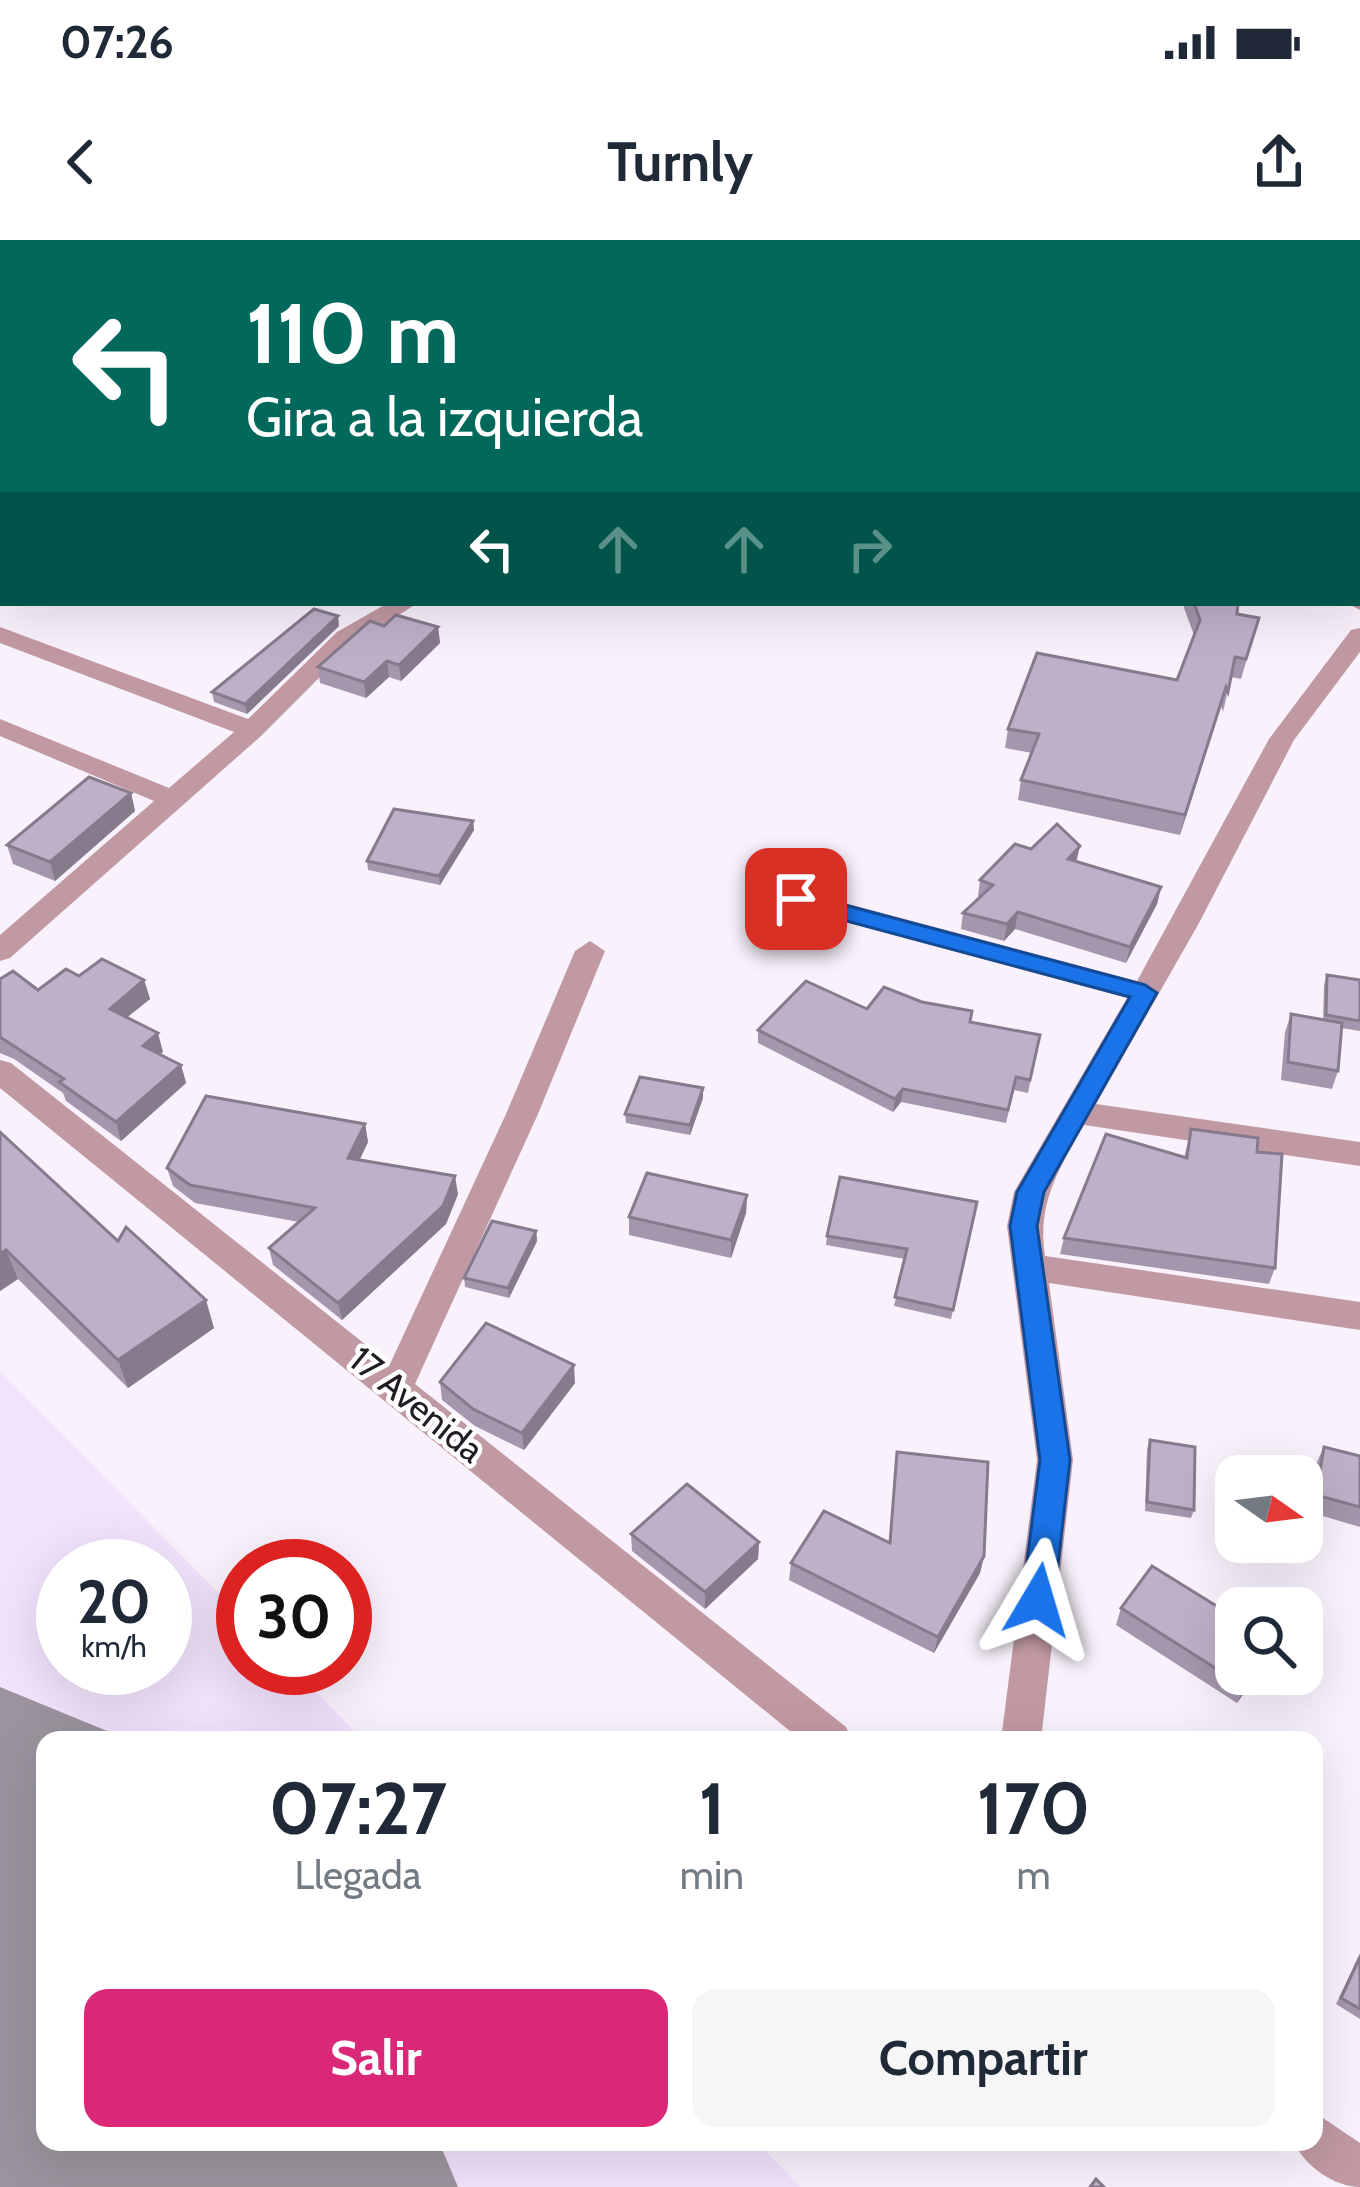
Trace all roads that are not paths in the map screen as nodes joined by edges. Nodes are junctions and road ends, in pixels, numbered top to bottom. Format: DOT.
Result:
graph roads {
  1 [pos="401,606"];
  2 [pos="0,634"];
  3 [pos="1360,635"];
  4 [pos="0,727"];
  5 [pos="252,730"];
  6 [pos="174,800"];
  7 [pos="796,899"];
  8 [pos="0,951"];
  9 [pos="590,951"];
  10 [pos="1145,993"];
  11 [pos="0,1071"];
  12 [pos="1077,1113"];
  13 [pos="1360,1154"];
  14 [pos="1028,1267"];
  15 [pos="1360,1316"];
  16 [pos="396,1388"];
  17 [pos="821,1731"];
  18 [pos="1022,1731"];
  19 [pos="1323,2142"];
  20 [pos="1360,2173"];
  1 -- 5 [label="street"];
  2 -- 5 [label="street"];
  3 -- 10 [label="street"];
  4 -- 6 [label="street"];
  5 -- 6 [label="street"];
  6 -- 8 [label="street"];
  7 -- 10 [label="street"];
  9 -- 16 [label="street"];
  10 -- 12 [label="street"];
  11 -- 16 [label="street, 17 Avenida"];
  12 -- 13 [label="street"];
  12 -- 14 [label="street"];
  14 -- 15 [label="street"];
  14 -- 18 [label="street"];
  16 -- 17 [label="street, 17 Avenida"];
  19 -- 20 [label="street"];
}
